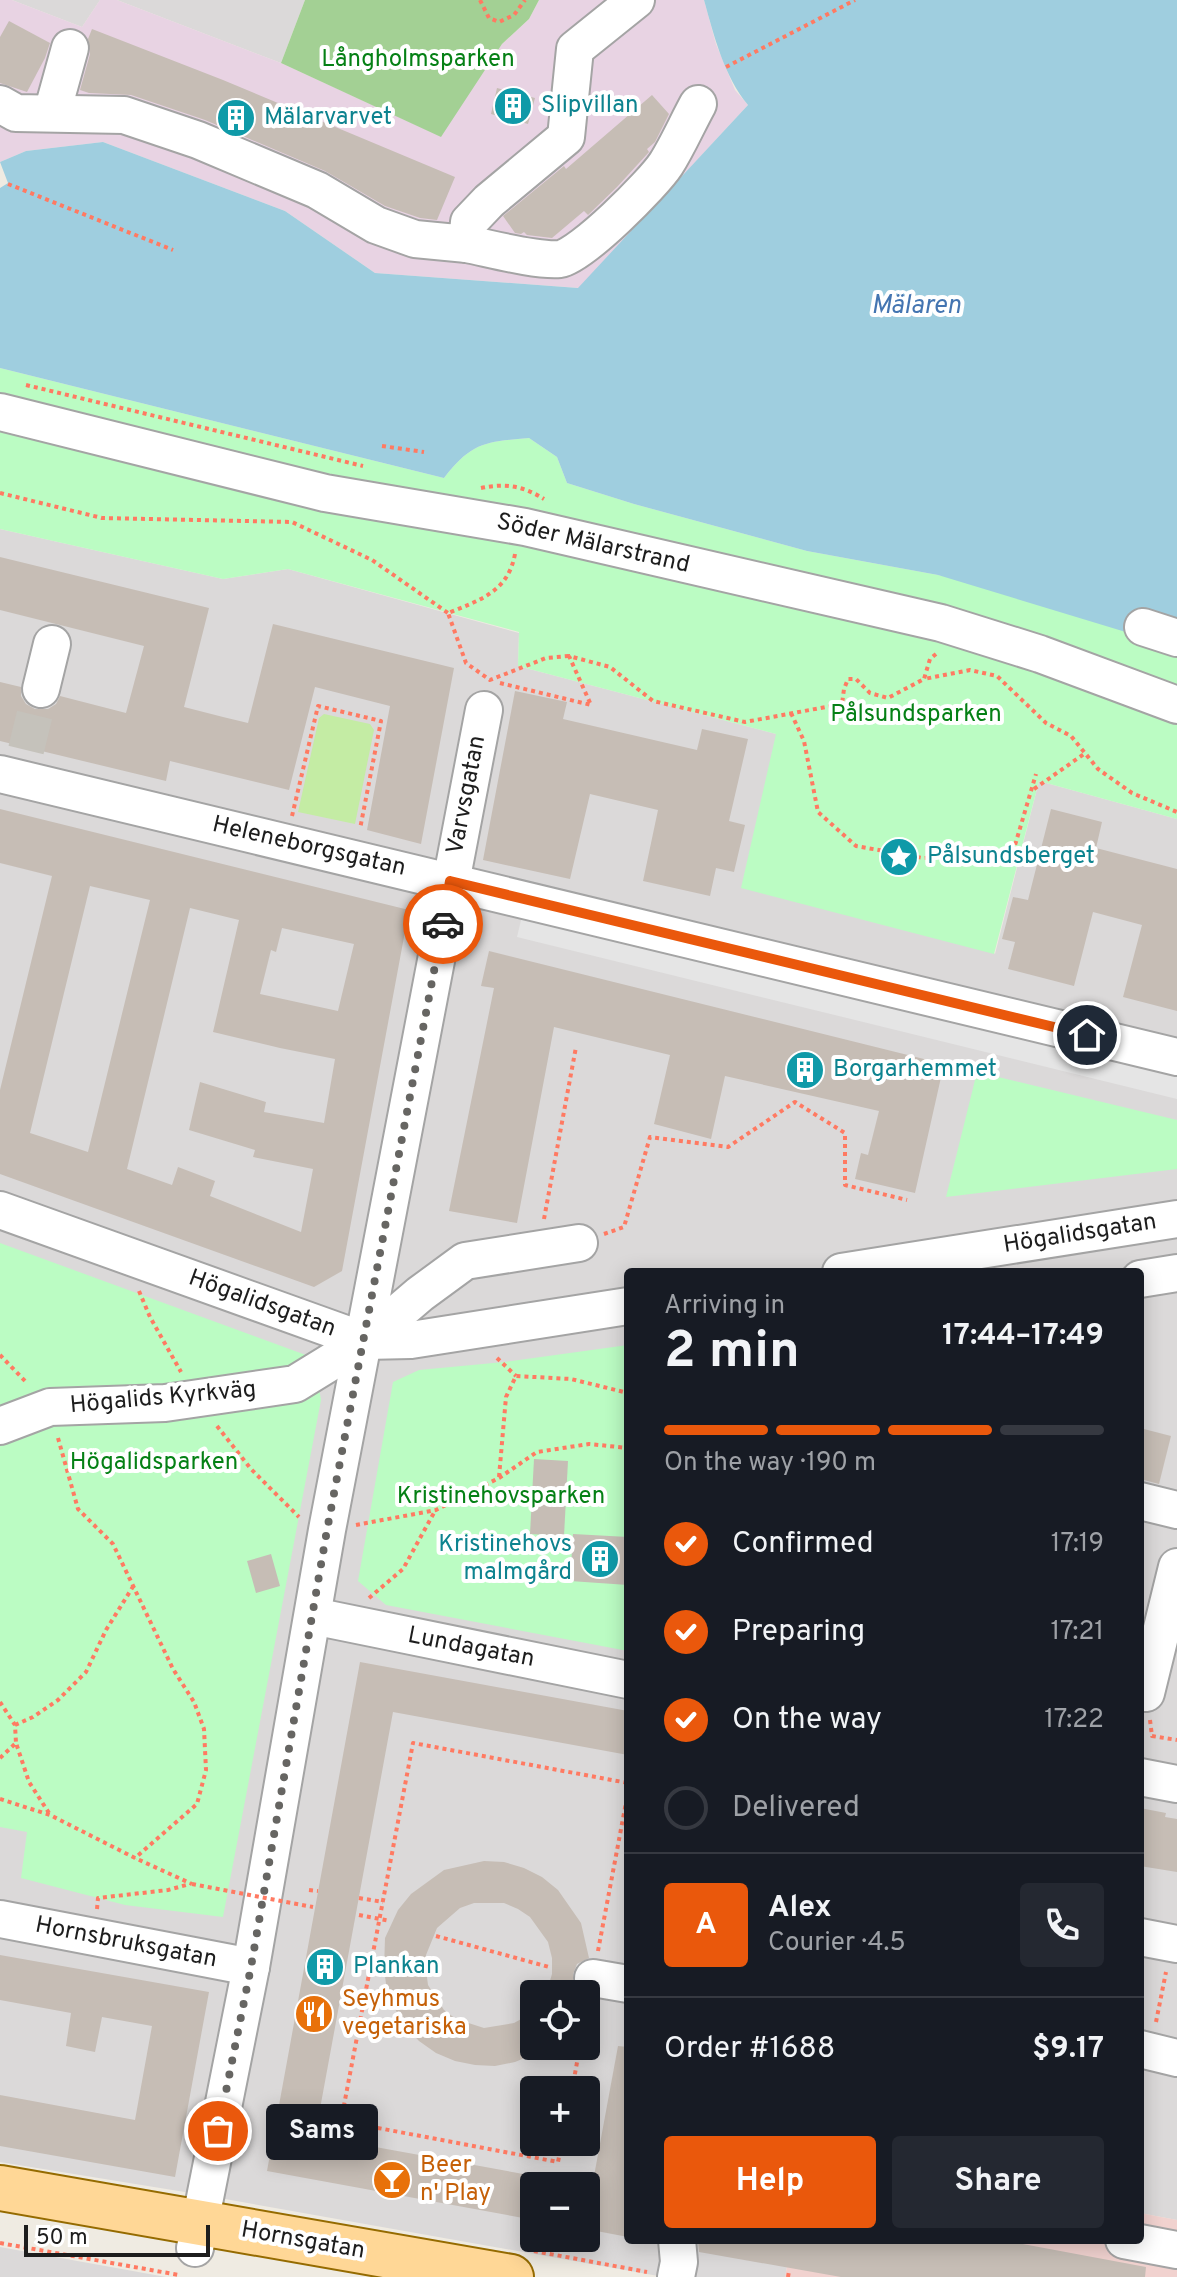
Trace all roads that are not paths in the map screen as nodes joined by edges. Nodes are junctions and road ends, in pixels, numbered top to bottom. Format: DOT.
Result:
graph roads {
  1 [pos="636,0"];
  2 [pos="70,48"];
  3 [pos="0,104"];
  4 [pos="698,104"];
  5 [pos="52,113"];
  6 [pos="467,244"];
  7 [pos="8,397"];
  8 [pos="1143,627"];
  9 [pos="1177,638"];
  10 [pos="52,644"];
  11 [pos="41,689"];
  12 [pos="1177,705"];
  13 [pos="484,710"];
  14 [pos="15,767"];
  15 [pos="450,881"];
  16 [pos="1177,1057"];
  17 [pos="0,1210"];
  18 [pos="1177,1219"];
  19 [pos="579,1243"];
  20 [pos="866,1268"];
  21 [pos="1177,1273"];
  22 [pos="1144,1278"];
  23 [pos="624,1307"];
  24 [pos="365,1341"];
  25 [pos="0,1426"];
  26 [pos="1144,1502"];
  27 [pos="1177,1510"];
  28 [pos="1177,1567"];
  29 [pos="313,1616"];
  30 [pos="624,1679"];
  31 [pos="1154,1697"];
  32 [pos="1144,1778"];
  33 [pos="1177,1784"];
  34 [pos="0,1919"];
  35 [pos="1144,1939"];
  36 [pos="1173,1951"];
  37 [pos="251,1967"];
  38 [pos="593,1978"];
  39 [pos="624,1983"];
  40 [pos="0,2188"];
  41 [pos="0,2215"];
  42 [pos="677,2244"];
  43 [pos="1144,2244"];
  44 [pos="1177,2250"];
  45 [pos="182,2259"];
  46 [pos="358,2277"];
  47 [pos="511,2277"];
  48 [pos="676,2277"];
  1 -- 6 [label="street"];
  2 -- 5 [label="street"];
  3 -- 5 [label="street"];
  4 -- 6 [label="street"];
  5 -- 6 [label="street"];
  7 -- 12 [label="street, Söder Mälarstrand"];
  8 -- 9 [label="street"];
  10 -- 11 [label="street"];
  13 -- 15 [label="street, Varvsgatan"];
  14 -- 15 [label="street, Heleneborgsgatan"];
  15 -- 16 [label="street, Heleneborgsgatan"];
  15 -- 24 [label="street, Varvsgatan"];
  17 -- 24 [label="street, Högalidsgatan"];
  18 -- 20 [label="street, Högalidsgatan"];
  19 -- 24 [label="street, Högalids Kyrkväg"];
  21 -- 22 [label="street"];
  23 -- 24 [label="street, Högalidsgatan"];
  24 -- 25 [label="street, Högalids Kyrkväg"];
  24 -- 29 [label="street, Varvsgatan"];
  26 -- 27 [label="street"];
  28 -- 31 [label="street"];
  29 -- 30 [label="street, Lundagatan"];
  29 -- 37 [label="street, Varvsgatan"];
  32 -- 33 [label="street"];
  34 -- 37 [label="street, Hornsbruksgatan"];
  35 -- 36 [label="street"];
  37 -- 45 [label="street, Varvsgatan"];
  38 -- 39 [label="street"];
  40 -- 45 [label="main road, Hornsgatan"];
  41 -- 45 [label="main road, Hornsgatan"];
  42 -- 48 [label="street"];
  43 -- 44 [label="street"];
  45 -- 46 [label="main road, Hornsgatan"];
  45 -- 47 [label="main road, Hornsgatan"];
}
